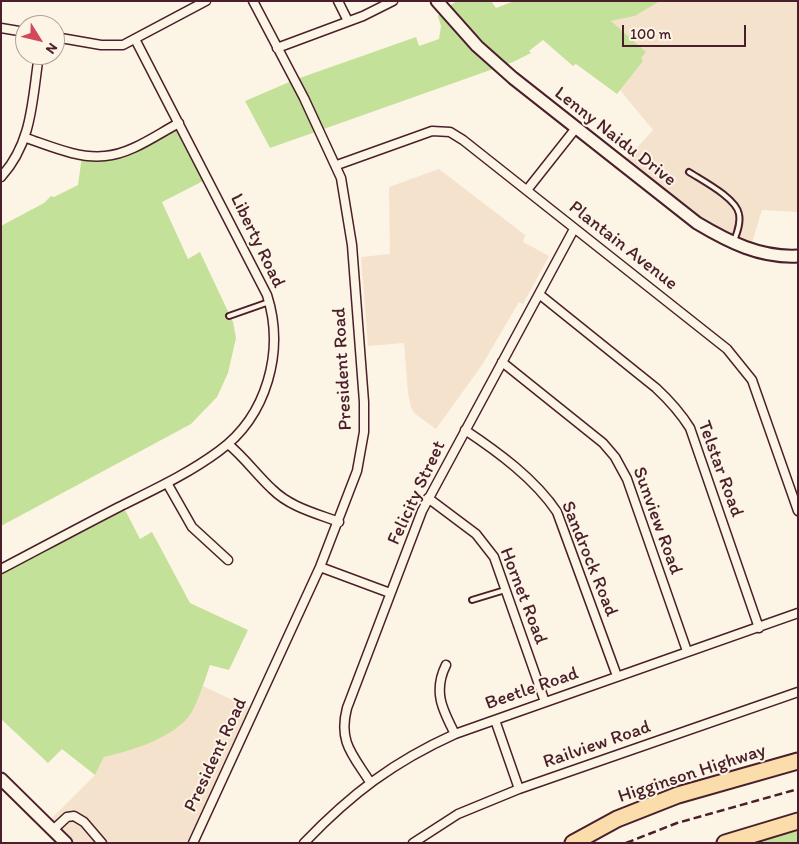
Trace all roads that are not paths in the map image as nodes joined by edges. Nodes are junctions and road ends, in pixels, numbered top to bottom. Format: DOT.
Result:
graph roads {
  1 [pos="206,1"];
  2 [pos="253,1"];
  3 [pos="338,1"];
  4 [pos="392,1"];
  5 [pos="436,1"];
  6 [pos="348,21"];
  7 [pos="1,28"];
  8 [pos="15,30"];
  9 [pos="65,39"];
  10 [pos="135,39"];
  11 [pos="277,48"];
  12 [pos="37,65"];
  13 [pos="179,123"];
  14 [pos="576,128"];
  15 [pos="26,138"];
  16 [pos="337,165"];
  17 [pos="689,172"];
  18 [pos="1,176"];
  19 [pos="527,190"];
  20 [pos="574,229"];
  21 [pos="734,243"];
  22 [pos="798,256"];
  23 [pos="539,294"];
  24 [pos="269,302"];
  25 [pos="229,316"];
  26 [pos="502,362"];
  27 [pos="465,430"];
  28 [pos="228,444"];
  29 [pos="167,483"];
  30 [pos="428,498"];
  31 [pos="798,511"];
  32 [pos="339,522"];
  33 [pos="228,560"];
  34 [pos="320,567"];
  35 [pos="1,569"];
  36 [pos="507,589"];
  37 [pos="390,593"];
  38 [pos="472,600"];
  39 [pos="798,613"];
  40 [pos="759,628"];
  41 [pos="687,651"];
  42 [pos="446,665"];
  43 [pos="617,676"];
  44 [pos="798,692"];
  45 [pos="545,702"];
  46 [pos="495,720"];
  47 [pos="454,734"];
  48 [pos="798,761"];
  49 [pos="1,779"];
  50 [pos="370,782"];
  51 [pos="519,789"];
  52 [pos="798,821"];
  53 [pos="53,830"];
  54 [pos="66,843"];
  55 [pos="102,843"];
  56 [pos="193,843"];
  57 [pos="304,843"];
  58 [pos="414,843"];
  59 [pos="573,843"];
  60 [pos="724,843"];
  1 -- 10 [label="street"];
  2 -- 11 [label="street, President Road"];
  3 -- 6 [label="street"];
  4 -- 6 [label="street"];
  5 -- 14 [label="street, Lenny Naidu Drive"];
  6 -- 11 [label="street"];
  7 -- 8 [label="street"];
  9 -- 10 [label="street"];
  10 -- 13 [label="street, Liberty Road"];
  11 -- 16 [label="street, President Road"];
  12 -- 15 [label="street"];
  13 -- 15 [label="street"];
  13 -- 24 [label="street, Liberty Road"];
  14 -- 19 [label="street"];
  14 -- 21 [label="street, Lenny Naidu Drive"];
  15 -- 18 [label="street"];
  16 -- 19 [label="street, Plantain Avenue"];
  16 -- 32 [label="street, President Road"];
  17 -- 21 [label="lane"];
  19 -- 20 [label="street, Plantain Avenue"];
  20 -- 23 [label="street, Felicity Street"];
  20 -- 31 [label="street, Plantain Avenue"];
  21 -- 22 [label="street, Lenny Naidu Drive"];
  23 -- 26 [label="street, Felicity Street"];
  23 -- 40 [label="street, Telstar Road"];
  24 -- 25 [label="lane"];
  24 -- 28 [label="street, Liberty Road"];
  26 -- 27 [label="street, Felicity Street"];
  26 -- 41 [label="street, Sunview Road"];
  27 -- 30 [label="street, Felicity Street"];
  27 -- 43 [label="street, Sandrock Road"];
  28 -- 29 [label="street, Liberty Road"];
  28 -- 32 [label="street"];
  29 -- 33 [label="street"];
  29 -- 35 [label="street, Liberty Road"];
  30 -- 36 [label="street, Hornet Road"];
  30 -- 37 [label="street, Felicity Street"];
  32 -- 34 [label="street, President Road"];
  34 -- 37 [label="street"];
  34 -- 56 [label="street, President Road"];
  36 -- 38 [label="lane"];
  36 -- 45 [label="street, Hornet Road"];
  37 -- 50 [label="street, Felicity Street"];
  39 -- 40 [label="street, Beetle Road"];
  40 -- 41 [label="street, Beetle Road"];
  41 -- 43 [label="street, Beetle Road"];
  42 -- 47 [label="street"];
  43 -- 45 [label="street, Beetle Road"];
  44 -- 51 [label="street, Railview Road"];
  45 -- 46 [label="street, Beetle Road"];
  46 -- 47 [label="street, Beetle Road"];
  46 -- 51 [label="street"];
  47 -- 50 [label="street, Beetle Road"];
  48 -- 59 [label="highway, Higginson Highway"];
  49 -- 53 [label="street"];
  50 -- 57 [label="street, Beetle Road"];
  51 -- 58 [label="street, Railview Road"];
  52 -- 60 [label="highway"];
  53 -- 54 [label="street"];
  53 -- 55 [label="street"];
}
